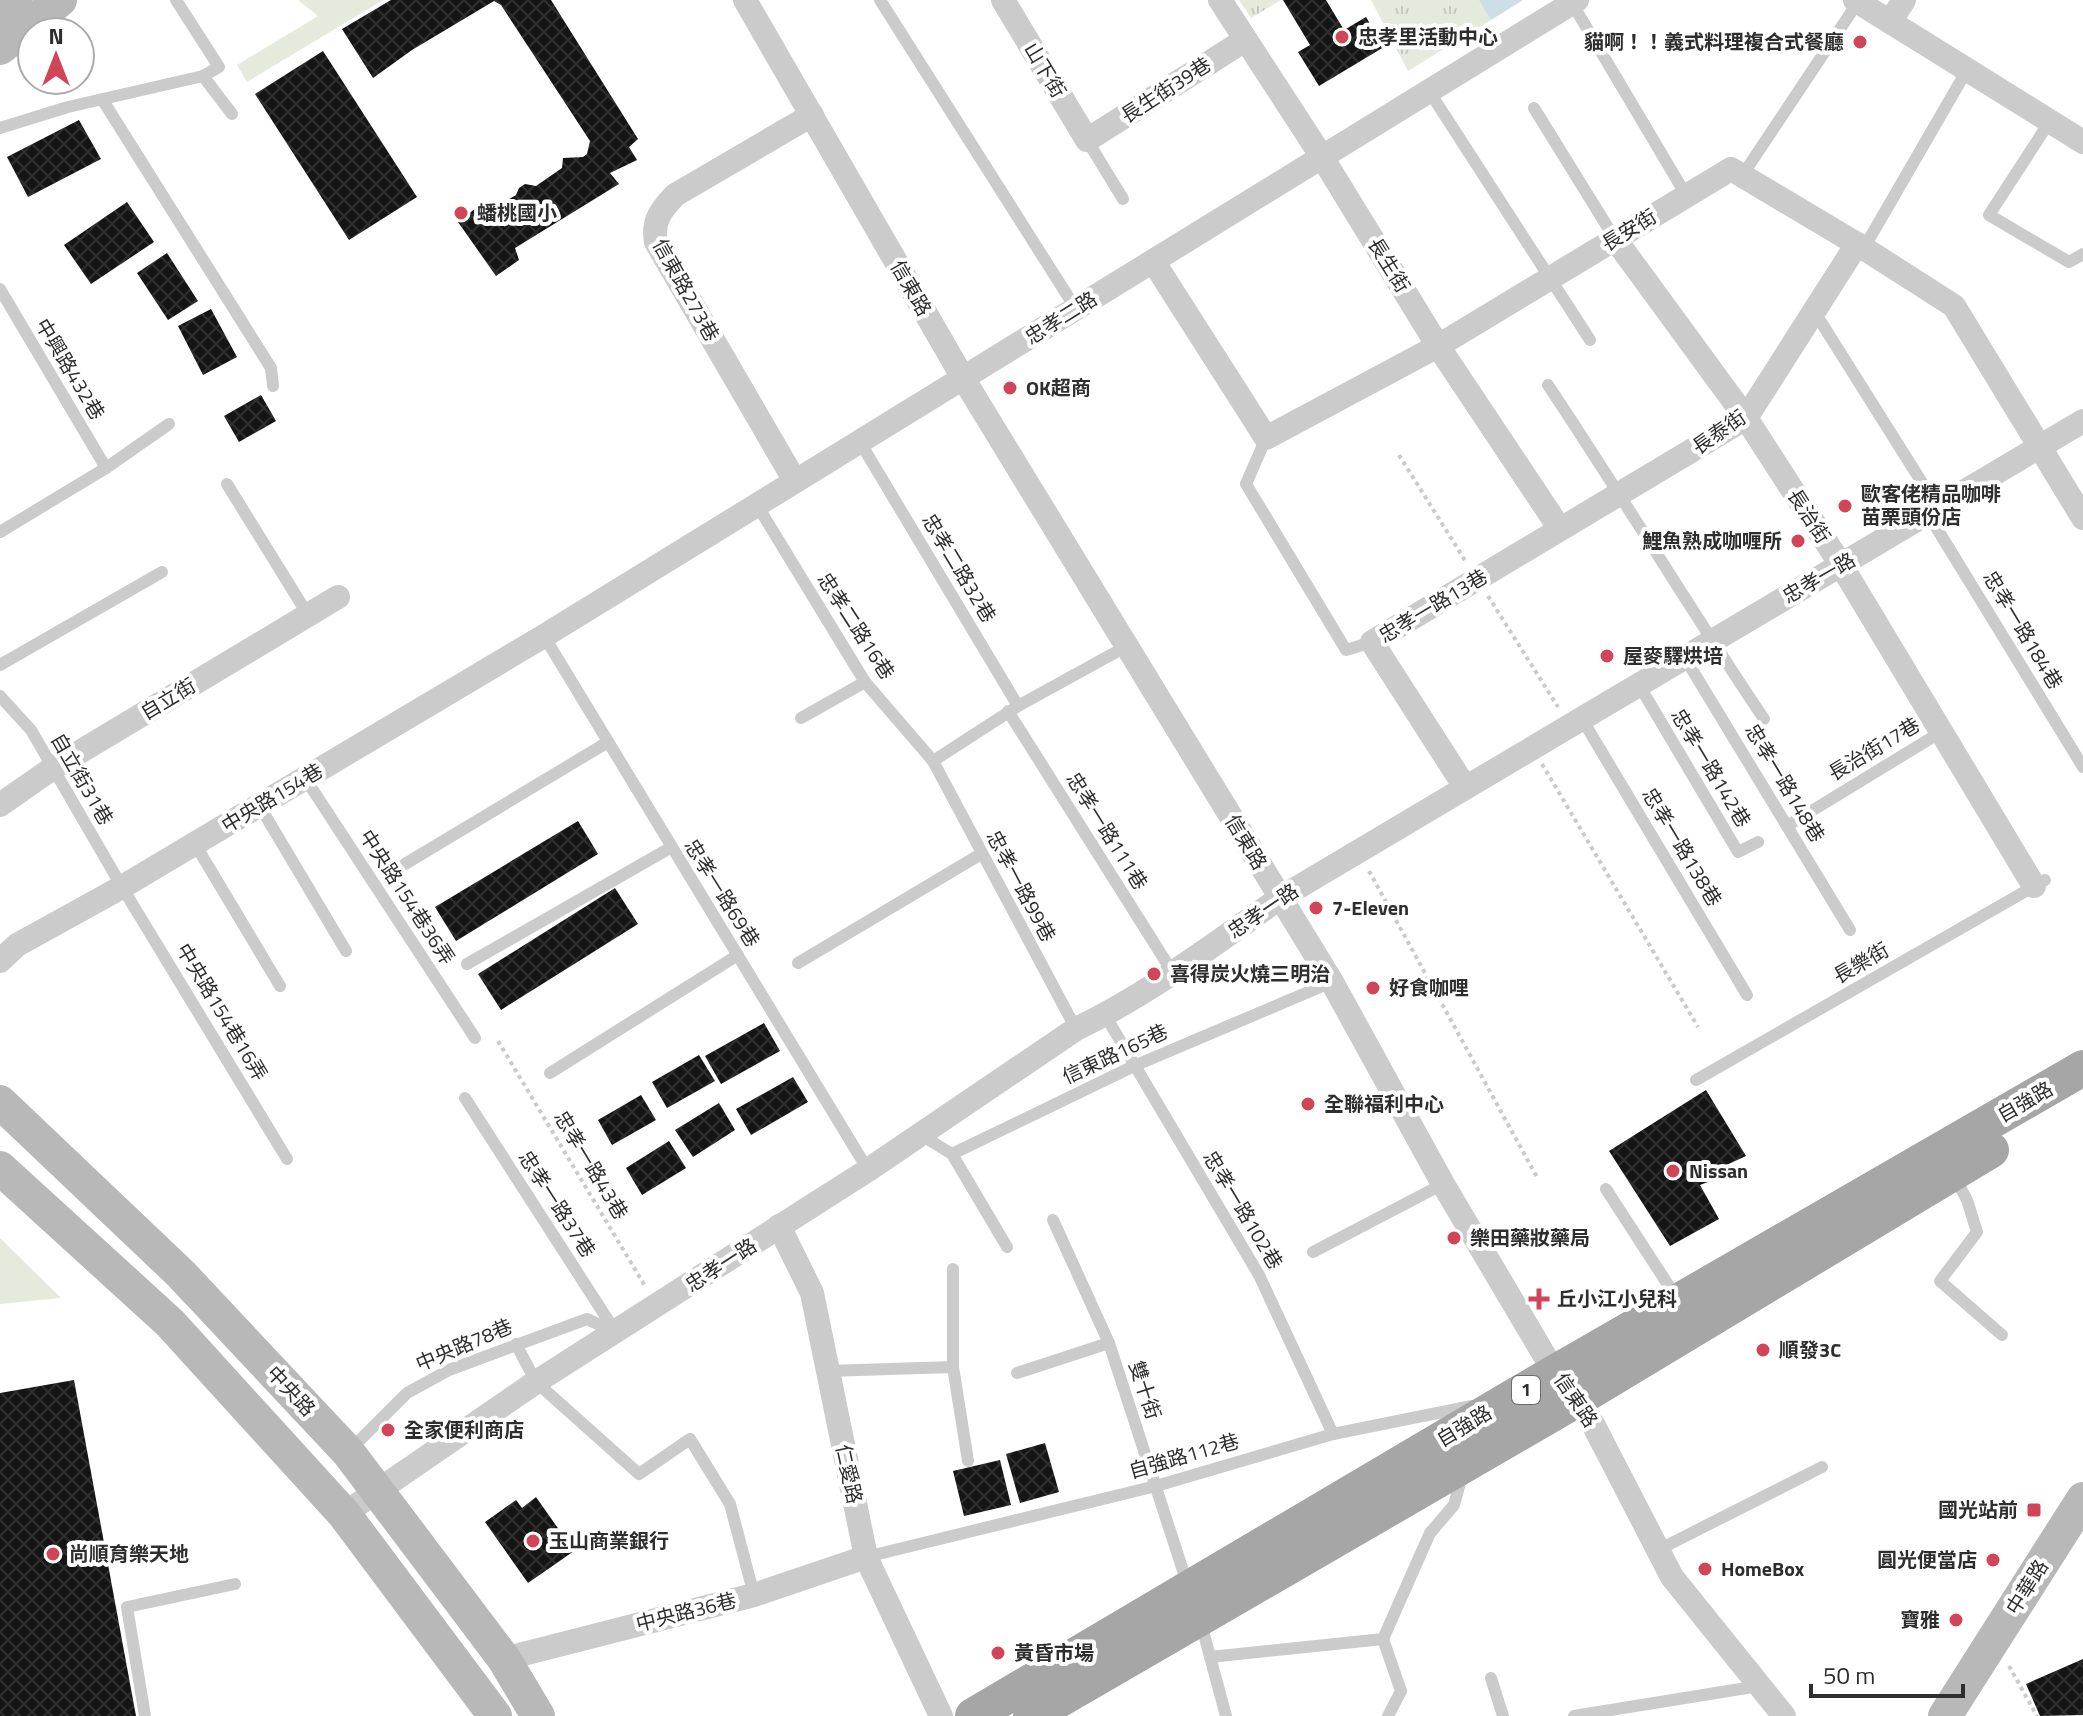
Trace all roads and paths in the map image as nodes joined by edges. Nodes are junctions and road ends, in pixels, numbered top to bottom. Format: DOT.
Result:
graph roads {
  1 [pos="15,0"];
  2 [pos="60,0"];
  3 [pos="176,0"];
  4 [pos="880,0"];
  5 [pos="1003,0"];
  6 [pos="1220,0"];
  7 [pos="1904,0"];
  8 [pos="1857,1"];
  9 [pos="754,2"];
  10 [pos="1574,2"];
  11 [pos="0,12"];
  12 [pos="1890,22"];
  13 [pos="1245,40"];
  14 [pos="0,48"];
  15 [pos="1967,70"];
  16 [pos="203,76"];
  17 [pos="1429,91"];
  18 [pos="102,99"];
  19 [pos="1534,108"];
  20 [pos="232,114"];
  21 [pos="812,115"];
  22 [pos="2050,121"];
  23 [pos="0,128"];
  24 [pos="2081,135"];
  25 [pos="1087,140"];
  26 [pos="1322,157"];
  27 [pos="1742,176"];
  28 [pos="1686,195"];
  29 [pos="1123,199"];
  30 [pos="1615,239"];
  31 [pos="1860,246"];
  32 [pos="2083,254"];
  33 [pos="1153,261"];
  34 [pos="1550,278"];
  35 [pos="0,289"];
  36 [pos="1076,309"];
  37 [pos="1814,311"];
  38 [pos="1590,340"];
  39 [pos="1438,346"];
  40 [pos="963,378"];
  41 [pos="1548,385"];
  42 [pos="273,386"];
  43 [pos="1746,418"];
  44 [pos="2083,421"];
  45 [pos="169,424"];
  46 [pos="1266,438"];
  47 [pos="860,442"];
  48 [pos="2041,447"];
  49 [pos="106,468"];
  50 [pos="795,481"];
  51 [pos="227,484"];
  52 [pos="1621,495"];
  53 [pos="757,505"];
  54 [pos="1933,511"];
  55 [pos="2083,518"];
  56 [pos="1560,529"];
  57 [pos="0,532"];
  58 [pos="1841,565"];
  59 [pos="162,572"];
  60 [pos="338,597"];
  61 [pos="308,615"];
  62 [pos="544,636"];
  63 [pos="1712,641"];
  64 [pos="1372,642"];
  65 [pos="1127,646"];
  66 [pos="1685,658"];
  67 [pos="0,665"];
  68 [pos="865,682"];
  69 [pos="1639,685"];
  70 [pos="0,696"];
  71 [pos="1013,709"];
  72 [pos="801,718"];
  73 [pos="1582,719"];
  74 [pos="1764,719"];
  75 [pos="1941,732"];
  76 [pos="608,742"];
  77 [pos="1532,748"];
  78 [pos="933,761"];
  79 [pos="2083,767"];
  80 [pos="53,768"];
  81 [pos="305,778"];
  82 [pos="1465,787"];
  83 [pos="0,805"];
  84 [pos="259,805"];
  85 [pos="1787,826"];
  86 [pos="1758,842"];
  87 [pos="195,844"];
  88 [pos="670,848"];
  89 [pos="1358,851"];
  90 [pos="981,854"];
  91 [pos="405,864"];
  92 [pos="2039,883"];
  93 [pos="122,887"];
  94 [pos="1280,898"];
  95 [pos="1850,930"];
  96 [pos="346,951"];
  97 [pos="738,955"];
  98 [pos="0,961"];
  99 [pos="798,963"];
  100 [pos="467,964"];
  101 [pos="1173,973"];
  102 [pos="1332,982"];
  103 [pos="280,986"];
  104 [pos="1747,995"];
  105 [pos="1105,1015"];
  106 [pos="1698,1027"];
  107 [pos="1076,1029"];
  108 [pos="475,1038"];
  109 [pos="498,1041"];
  110 [pos="1134,1066"];
  111 [pos="2083,1068"];
  112 [pos="550,1073"];
  113 [pos="1696,1080"];
  114 [pos="2083,1097"];
  115 [pos="465,1098"];
  116 [pos="0,1102"];
  117 [pos="921,1135"];
  118 [pos="952,1154"];
  119 [pos="287,1159"];
  120 [pos="0,1168"];
  121 [pos="868,1170"];
  122 [pos="1953,1173"];
  123 [pos="1538,1179"];
  124 [pos="1443,1184"];
  125 [pos="1606,1189"];
  126 [pos="1053,1220"];
  127 [pos="779,1226"];
  128 [pos="1007,1247"];
  129 [pos="1313,1252"];
  130 [pos="953,1269"];
  131 [pos="1679,1302"];
  132 [pos="657,1306"];
  133 [pos="615,1332"];
  134 [pos="2002,1335"];
  135 [pos="1109,1343"];
  136 [pos="516,1344"];
  137 [pos="953,1367"];
  138 [pos="827,1371"];
  139 [pos="1017,1373"];
  140 [pos="536,1382"];
  141 [pos="1567,1386"];
  142 [pos="1513,1397"];
  143 [pos="1333,1434"];
  144 [pos="348,1452"];
  145 [pos="968,1461"];
  146 [pos="1465,1465"];
  147 [pos="1822,1467"];
  148 [pos="1156,1486"];
  149 [pos="376,1490"];
  150 [pos="2083,1499"];
  151 [pos="344,1514"];
  152 [pos="1658,1550"];
  153 [pos="866,1557"];
  154 [pos="235,1584"];
  155 [pos="754,1595"];
  156 [pos="1194,1604"];
  157 [pos="1383,1639"];
  158 [pos="1994,1639"];
  159 [pos="1210,1657"];
  160 [pos="504,1659"];
  161 [pos="1491,1678"];
  162 [pos="1759,1686"];
  163 [pos="145,1716"];
  164 [pos="495,1716"];
  165 [pos="538,1716"];
  166 [pos="941,1716"];
  167 [pos="973,1716"];
  168 [pos="1031,1716"];
  169 [pos="1226,1716"];
  170 [pos="1388,1716"];
  171 [pos="1503,1716"];
  172 [pos="1574,1716"];
  173 [pos="1784,1716"];
  174 [pos="1945,1716"];
  175 [pos="2037,1716"];
  1 -- 11 [label="street"];
  2 -- 14 [label="street"];
  3 -- 16 [label="lane"];
  4 -- 36 [label="lane"];
  5 -- 25 [label="street, 山下街"];
  6 -- 13 [label="street, 長生街"];
  7 -- 12 [label="street"];
  8 -- 12 [label="street"];
  8 -- 27 [label="lane"];
  9 -- 21 [label="street, 信東路"];
  10 -- 17 [label="street, 忠孝二路"];
  10 -- 28 [label="lane"];
  12 -- 15 [label="street"];
  13 -- 25 [label="street, 長生街39巷"];
  13 -- 26 [label="street, 長生街"];
  15 -- 22 [label="street"];
  15 -- 31 [label="lane"];
  16 -- 18 [label="lane"];
  16 -- 20 [label="lane"];
  17 -- 26 [label="street, 忠孝二路"];
  17 -- 34 [label="lane"];
  18 -- 23 [label="lane"];
  18 -- 42 [label="lane"];
  19 -- 30 [label="lane"];
  21 -- 40 [label="street, 信東路"];
  21 -- 50 [label="street, 信東路273巷"];
  22 -- 24 [label="street"];
  22 -- 32 [label="lane"];
  25 -- 29 [label="lane"];
  26 -- 33 [label="street, 忠孝二路"];
  26 -- 39 [label="street, 長生街"];
  27 -- 28 [label="street, 長安街"];
  27 -- 31 [label="street"];
  28 -- 30 [label="street, 長安街"];
  30 -- 34 [label="street, 長安街"];
  30 -- 43 [label="street, 長治街"];
  31 -- 37 [label="street, 長泰街"];
  31 -- 48 [label="street"];
  33 -- 36 [label="street, 忠孝二路"];
  33 -- 46 [label="street"];
  34 -- 38 [label="lane"];
  34 -- 39 [label="street, 長安街"];
  35 -- 49 [label="lane, 中興路432巷"];
  36 -- 40 [label="street, 忠孝二路"];
  37 -- 43 [label="street, 長泰街"];
  37 -- 54 [label="lane, 忠孝一路184巷"];
  39 -- 46 [label="street, 長安街"];
  39 -- 56 [label="street, 長生街"];
  40 -- 47 [label="street, 忠孝二路"];
  40 -- 65 [label="street, 信東路"];
  41 -- 52 [label="lane"];
  43 -- 52 [label="street, 長泰街"];
  43 -- 58 [label="street, 長治街"];
  44 -- 48 [label="street, 忠孝一路"];
  45 -- 49 [label="lane"];
  46 -- 64 [label="lane"];
  47 -- 50 [label="street, 忠孝二路"];
  47 -- 71 [label="lane, 忠孝二路32巷"];
  48 -- 54 [label="street, 忠孝一路"];
  48 -- 55 [label="street"];
  49 -- 57 [label="lane"];
  50 -- 53 [label="street, 忠孝二路"];
  51 -- 61 [label="lane"];
  52 -- 56 [label="street, 長泰街"];
  52 -- 63 [label="lane"];
  53 -- 62 [label="street, 忠孝二路"];
  53 -- 68 [label="lane, 忠孝二路16巷"];
  54 -- 58 [label="street, 忠孝一路"];
  54 -- 79 [label="lane, 忠孝一路184巷"];
  56 -- 64 [label="street, 忠孝一路13巷"];
  58 -- 63 [label="street, 忠孝一路"];
  58 -- 75 [label="street, 長治街"];
  59 -- 67 [label="lane"];
  60 -- 61 [label="street, 自立街"];
  61 -- 80 [label="street, 自立街"];
  62 -- 76 [label="lane, 忠孝一路69巷"];
  62 -- 81 [label="street, 中央路154巷"];
  63 -- 66 [label="street, 忠孝一路"];
  63 -- 74 [label="lane"];
  64 -- 82 [label="street, 忠孝一路13巷"];
  65 -- 71 [label="lane"];
  65 -- 94 [label="street, 信東路"];
  66 -- 69 [label="street, 忠孝一路"];
  66 -- 85 [label="lane, 忠孝一路148巷"];
  68 -- 72 [label="lane"];
  68 -- 78 [label="lane, 忠孝二路16巷"];
  69 -- 73 [label="street, 忠孝一路"];
  69 -- 86 [label="lane, 忠孝一路142巷"];
  70 -- 80 [label="lane, 自立街31巷"];
  71 -- 78 [label="lane"];
  71 -- 101 [label="lane, 忠孝一路111巷"];
  73 -- 77 [label="street, 忠孝一路"];
  73 -- 104 [label="lane, 忠孝一路138巷"];
  75 -- 85 [label="lane, 長治街17巷"];
  75 -- 92 [label="street, 長治街"];
  76 -- 88 [label="lane, 忠孝一路69巷"];
  76 -- 91 [label="lane"];
  77 -- 82 [label="street, 忠孝一路"];
  77 -- 106 [label="path"];
  78 -- 90 [label="lane, 忠孝一路99巷"];
  80 -- 83 [label="street, 自立街"];
  80 -- 93 [label="lane, 自立街31巷"];
  81 -- 84 [label="street, 中央路154巷"];
  81 -- 108 [label="lane, 中央路154巷36弄"];
  82 -- 89 [label="street, 忠孝一路"];
  84 -- 87 [label="street, 中央路154巷"];
  84 -- 96 [label="lane"];
  85 -- 95 [label="lane, 忠孝一路148巷"];
  87 -- 93 [label="street, 中央路154巷"];
  87 -- 103 [label="lane"];
  88 -- 97 [label="lane, 忠孝一路69巷"];
  88 -- 100 [label="lane"];
  89 -- 94 [label="street, 忠孝一路"];
  89 -- 123 [label="path"];
  90 -- 99 [label="lane"];
  90 -- 107 [label="lane, 忠孝一路99巷"];
  92 -- 113 [label="lane, 長樂街"];
  93 -- 98 [label="street, 中央路154巷"];
  93 -- 119 [label="lane, 中央路154巷16弄"];
  94 -- 101 [label="street, 忠孝一路"];
  94 -- 102 [label="street, 信東路"];
  97 -- 112 [label="lane"];
  97 -- 121 [label="lane, 忠孝一路69巷"];
  101 -- 105 [label="street, 忠孝一路"];
  102 -- 110 [label="lane, 信東路165巷"];
  102 -- 124 [label="street, 信東路"];
  105 -- 107 [label="street, 忠孝一路"];
  105 -- 110 [label="lane, 忠孝一路102巷"];
  107 -- 117 [label="street, 忠孝一路"];
  109 -- 132 [label="path, 忠孝一路43巷"];
  110 -- 118 [label="lane, 信東路165巷"];
  110 -- 143 [label="lane, 忠孝一路102巷"];
  111 -- 131 [label="main road, 自強路 / 1"];
  114 -- 122 [label="main road, 自強路 / 1"];
  115 -- 133 [label="lane, 忠孝一路37巷"];
  116 -- 144 [label="street, 中央路"];
  117 -- 118 [label="lane"];
  117 -- 121 [label="street, 忠孝一路"];
  118 -- 128 [label="lane"];
  120 -- 151 [label="street"];
  121 -- 127 [label="street, 忠孝一路"];
  122 -- 134 [label="lane"];
  122 -- 141 [label="main road, 自強路 / 1"];
  124 -- 129 [label="lane"];
  124 -- 141 [label="street, 信東路"];
  125 -- 131 [label="lane"];
  126 -- 135 [label="lane, 雙十街"];
  127 -- 132 [label="street, 忠孝一路"];
  127 -- 138 [label="street, 仁愛路"];
  130 -- 137 [label="lane"];
  131 -- 141 [label="main road, 自強路 / 1"];
  132 -- 133 [label="street, 忠孝一路"];
  133 -- 136 [label="lane, 中央路78巷"];
  133 -- 140 [label="street, 忠孝一路"];
  135 -- 139 [label="lane"];
  135 -- 148 [label="lane, 雙十街"];
  136 -- 140 [label="lane"];
  136 -- 144 [label="lane, 中央路78巷"];
  137 -- 138 [label="lane"];
  137 -- 145 [label="lane"];
  138 -- 153 [label="street, 仁愛路"];
  140 -- 149 [label="street, 忠孝一路"];
  140 -- 155 [label="lane"];
  141 -- 142 [label="main road, 自強路 / 1"];
  141 -- 146 [label="main road, 自強路 / 1"];
  141 -- 152 [label="street, 信東路"];
  142 -- 143 [label="lane, 自強路112巷"];
  142 -- 156 [label="main road, 自強路 / 1"];
  143 -- 148 [label="lane, 自強路112巷"];
  144 -- 149 [label="street, 中央路"];
  146 -- 156 [label="main road, 自強路 / 1"];
  146 -- 157 [label="lane"];
  147 -- 152 [label="lane"];
  148 -- 153 [label="lane, 自強路112巷"];
  148 -- 156 [label="lane, 雙十街"];
  149 -- 151 [label="street, 忠孝一路"];
  149 -- 160 [label="street, 中央路"];
  150 -- 158 [label="street, 中華路"];
  151 -- 164 [label="street"];
  152 -- 162 [label="street, 信東路"];
  153 -- 155 [label="street, 中央路36巷"];
  153 -- 166 [label="street, 仁愛路"];
  154 -- 163 [label="lane"];
  155 -- 160 [label="street, 中央路36巷"];
  156 -- 159 [label="lane, 雙十街"];
  156 -- 167 [label="main road, 自強路 / 1"];
  156 -- 168 [label="main road, 自強路 / 1"];
  157 -- 159 [label="lane"];
  157 -- 170 [label="lane"];
  158 -- 174 [label="street, 中華路"];
  158 -- 175 [label="path"];
  159 -- 169 [label="lane, 雙十街"];
  160 -- 165 [label="street, 中央路"];
  161 -- 171 [label="lane"];
  162 -- 172 [label="lane"];
  162 -- 173 [label="street, 信東路"];
}
